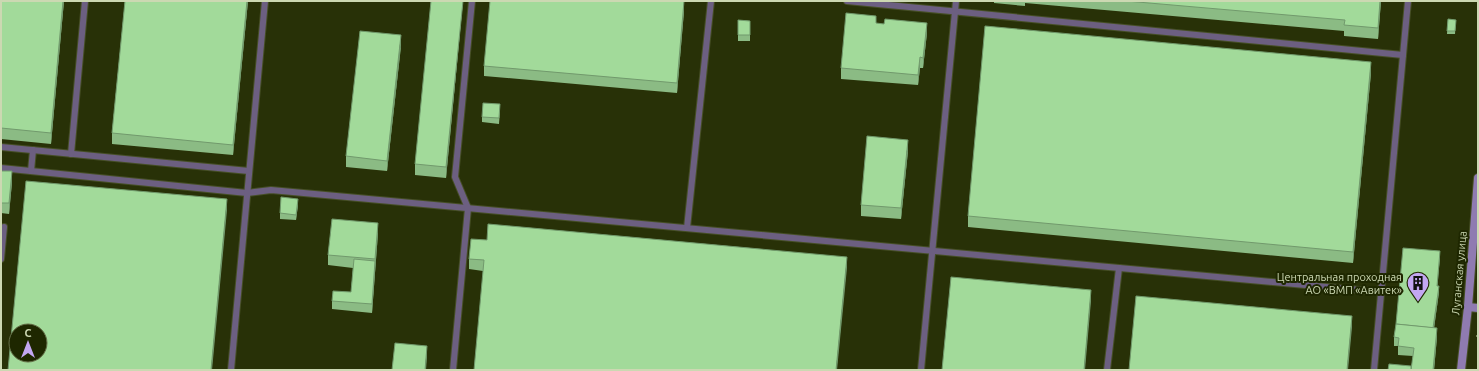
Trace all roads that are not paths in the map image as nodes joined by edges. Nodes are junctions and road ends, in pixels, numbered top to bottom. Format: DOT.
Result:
graph roads {
  1 [pos="85,1"];
  2 [pos="265,1"];
  3 [pos="472,1"];
  4 [pos="711,1"];
  5 [pos="847,1"];
  6 [pos="956,1"];
  7 [pos="1408,1"];
  8 [pos="955,12"];
  9 [pos="1403,55"];
  10 [pos="1,147"];
  11 [pos="33,150"];
  12 [pos="71,154"];
  13 [pos="1,168"];
  14 [pos="31,171"];
  15 [pos="249,171"];
  16 [pos="1478,178"];
  17 [pos="247,193"];
  18 [pos="468,208"];
  19 [pos="4,227"];
  20 [pos="687,228"];
  21 [pos="932,251"];
  22 [pos="1,259"];
  23 [pos="1119,268"];
  24 [pos="1381,292"];
  25 [pos="1468,307"];
  26 [pos="1478,308"];
  27 [pos="231,370"];
  28 [pos="453,370"];
  29 [pos="920,370"];
  30 [pos="1107,370"];
  31 [pos="1374,370"];
  32 [pos="1461,370"];
  1 -- 12 [label="lane"];
  2 -- 15 [label="lane"];
  3 -- 18 [label="lane"];
  4 -- 20 [label="lane"];
  5 -- 8 [label="lane"];
  6 -- 8 [label="lane"];
  7 -- 9 [label="lane"];
  8 -- 9 [label="lane"];
  8 -- 21 [label="lane"];
  9 -- 24 [label="lane"];
  10 -- 11 [label="lane"];
  11 -- 12 [label="lane"];
  11 -- 14 [label="lane"];
  12 -- 15 [label="lane"];
  13 -- 14 [label="lane"];
  14 -- 17 [label="lane"];
  15 -- 17 [label="lane"];
  16 -- 25 [label="main road, Луганская улица"];
  17 -- 18 [label="lane"];
  17 -- 27 [label="lane"];
  18 -- 20 [label="lane"];
  18 -- 28 [label="lane"];
  19 -- 22 [label="lane"];
  20 -- 21 [label="lane"];
  21 -- 23 [label="lane"];
  21 -- 29 [label="lane"];
  23 -- 24 [label="lane"];
  23 -- 30 [label="lane"];
  24 -- 31 [label="lane"];
  25 -- 26 [label="main road"];
  25 -- 32 [label="main road, Луганская улица"];
}
